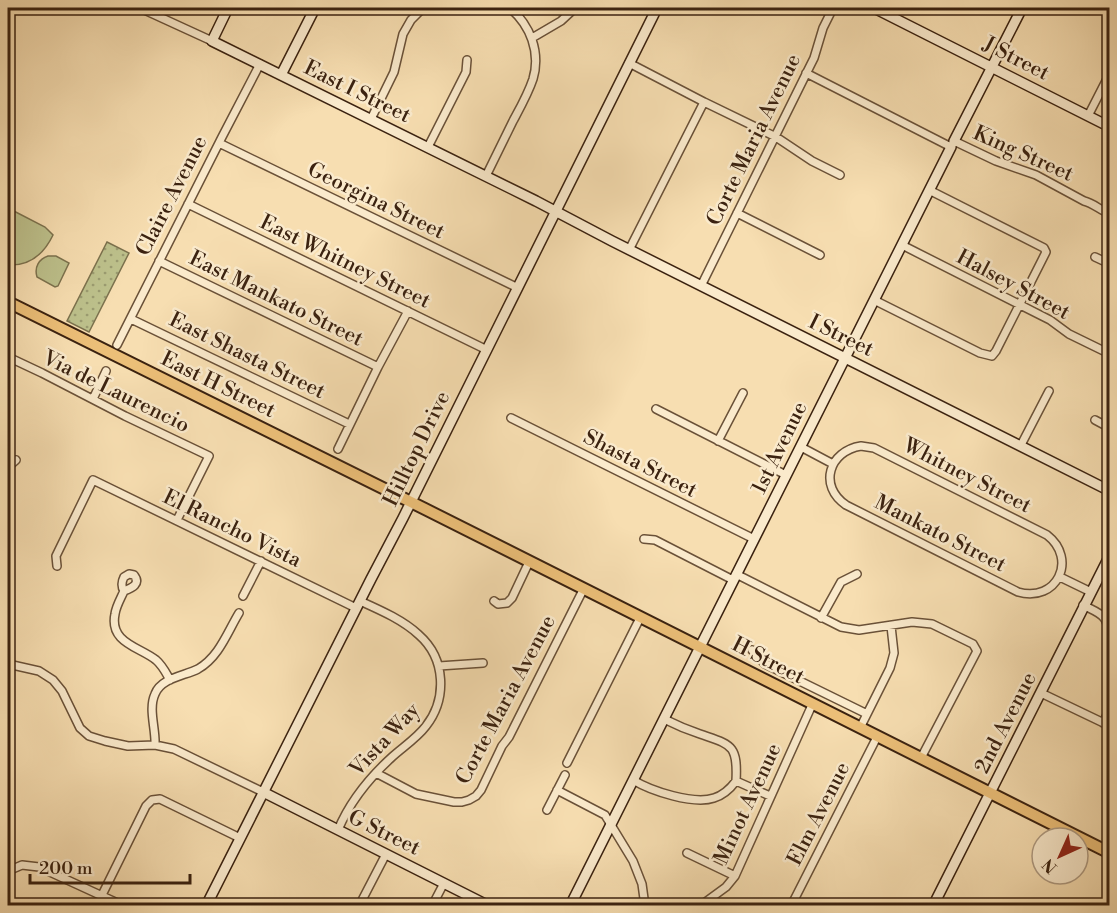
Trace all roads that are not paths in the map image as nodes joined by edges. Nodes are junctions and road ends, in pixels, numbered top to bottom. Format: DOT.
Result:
graph roads {
  1 [pos="140,8"];
  2 [pos="228,8"];
  3 [pos="315,8"];
  4 [pos="423,8"];
  5 [pos="510,8"];
  6 [pos="575,8"];
  7 [pos="657,8"];
  8 [pos="832,8"];
  9 [pos="874,8"];
  10 [pos="1022,8"];
  11 [pos="532,38"];
  12 [pos="212,41"];
  13 [pos="467,60"];
  14 [pos="629,63"];
  15 [pos="260,64"];
  16 [pos="992,68"];
  17 [pos="806,73"];
  18 [pos="1110,73"];
  19 [pos="280,75"];
  20 [pos="704,102"];
  21 [pos="1088,116"];
  22 [pos="371,119"];
  23 [pos="1110,127"];
  24 [pos="776,137"];
  25 [pos="219,143"];
  26 [pos="952,144"];
  27 [pos="428,147"];
  28 [pos="840,175"];
  29 [pos="486,176"];
  30 [pos="929,190"];
  31 [pos="188,204"];
  32 [pos="556,211"];
  33 [pos="737,213"];
  34 [pos="1110,214"];
  35 [pos="902,245"];
  36 [pos="629,250"];
  37 [pos="820,255"];
  38 [pos="1095,257"];
  39 [pos="159,261"];
  40 [pos="1110,264"];
  41 [pos="701,286"];
  42 [pos="518,288"];
  43 [pos="874,300"];
  44 [pos="8,302"];
  45 [pos="1020,305"];
  46 [pos="408,310"];
  47 [pos="131,318"];
  48 [pos="117,345"];
  49 [pos="487,350"];
  50 [pos="1110,354"];
  51 [pos="8,357"];
  52 [pos="845,358"];
  53 [pos="378,367"];
  54 [pos="106,371"];
  55 [pos="1049,391"];
  56 [pos="743,393"];
  57 [pos="93,399"];
  58 [pos="656,409"];
  59 [pos="511,418"];
  60 [pos="1095,420"];
  61 [pos="349,424"];
  62 [pos="1110,428"];
  63 [pos="718,441"];
  64 [pos="1021,445"];
  65 [pos="801,447"];
  66 [pos="338,449"];
  67 [pos="16,460"];
  68 [pos="833,464"];
  69 [pos="8,467"];
  70 [pos="786,475"];
  71 [pos="1110,491"];
  72 [pos="410,502"];
  73 [pos="177,520"];
  74 [pos="644,539"];
  75 [pos="754,539"];
  76 [pos="1110,555"];
  77 [pos="261,561"];
  78 [pos="529,562"];
  79 [pos="57,566"];
  80 [pos="856,574"];
  81 [pos="734,577"];
  82 [pos="1060,577"];
  83 [pos="583,590"];
  84 [pos="124,591"];
  85 [pos="1090,592"];
  86 [pos="243,596"];
  87 [pos="494,601"];
  88 [pos="358,604"];
  89 [pos="1083,605"];
  90 [pos="239,613"];
  91 [pos="640,618"];
  92 [pos="822,618"];
  93 [pos="891,626"];
  94 [pos="699,648"];
  95 [pos="752,650"];
  96 [pos="1110,656"];
  97 [pos="483,663"];
  98 [pos="8,664"];
  99 [pos="439,666"];
  100 [pos="170,680"];
  101 [pos="1041,693"];
  102 [pos="812,705"];
  103 [pos="1110,708"];
  104 [pos="867,714"];
  105 [pos="664,718"];
  106 [pos="1106,724"];
  107 [pos="860,728"];
  108 [pos="877,737"];
  109 [pos="155,745"];
  110 [pos="921,758"];
  111 [pos="567,763"];
  112 [pos="376,773"];
  113 [pos="565,776"];
  114 [pos="633,780"];
  115 [pos="736,781"];
  116 [pos="557,790"];
  117 [pos="263,792"];
  118 [pos="990,794"];
  119 [pos="771,796"];
  120 [pos="547,810"];
  121 [pos="611,824"];
  122 [pos="338,830"];
  123 [pos="240,838"];
  124 [pos="687,853"];
  125 [pos="1110,853"];
  126 [pos="386,854"];
  127 [pos="8,871"];
  128 [pos="735,876"];
  129 [pos="444,883"];
  130 [pos="102,895"];
  131 [pos="936,905"];
  132 [pos="124,906"];
  133 [pos="206,906"];
  134 [pos="359,906"];
  135 [pos="432,906"];
  136 [pos="489,906"];
  137 [pos="570,906"];
  138 [pos="645,906"];
  139 [pos="700,906"];
  140 [pos="791,906"];
  1 -- 12 [label="street, East I Street"];
  2 -- 12 [label="street"];
  3 -- 19 [label="street"];
  4 -- 22 [label="street"];
  5 -- 11 [label="street"];
  6 -- 11 [label="street"];
  7 -- 14 [label="street, Hilltop Drive"];
  8 -- 17 [label="street, Corte Maria Avenue"];
  9 -- 16 [label="street, J Street"];
  10 -- 16 [label="street, 1st Avenue"];
  11 -- 29 [label="street"];
  12 -- 15 [label="street, East I Street"];
  13 -- 27 [label="street"];
  14 -- 20 [label="street"];
  14 -- 32 [label="street, Hilltop Drive"];
  15 -- 19 [label="street, East I Street"];
  15 -- 25 [label="street, Claire Avenue"];
  16 -- 21 [label="street, J Street"];
  16 -- 26 [label="street, 1st Avenue"];
  17 -- 24 [label="street, Corte Maria Avenue"];
  17 -- 26 [label="street, King Street"];
  18 -- 21 [label="street"];
  19 -- 22 [label="street, East I Street"];
  20 -- 24 [label="street"];
  20 -- 36 [label="street"];
  21 -- 23 [label="street, J Street"];
  22 -- 27 [label="street, East I Street"];
  24 -- 28 [label="street"];
  24 -- 33 [label="street, Corte Maria Avenue"];
  25 -- 31 [label="street, Claire Avenue"];
  25 -- 42 [label="street, Georgina Street"];
  26 -- 30 [label="street, 1st Avenue"];
  26 -- 34 [label="street, King Street"];
  27 -- 29 [label="street, East I Street"];
  29 -- 32 [label="street, East I Street"];
  30 -- 35 [label="street, 1st Avenue"];
  30 -- 45 [label="street"];
  31 -- 39 [label="street, Claire Avenue"];
  31 -- 46 [label="street, East Whitney Street"];
  32 -- 36 [label="street, I Street"];
  32 -- 42 [label="street, Hilltop Drive"];
  33 -- 37 [label="street"];
  33 -- 41 [label="street, Corte Maria Avenue"];
  35 -- 43 [label="street, 1st Avenue"];
  35 -- 45 [label="street, Halsey Street"];
  36 -- 41 [label="street, I Street"];
  38 -- 40 [label="street"];
  39 -- 47 [label="street, Claire Avenue"];
  39 -- 53 [label="street, East Mankato Street"];
  41 -- 52 [label="street, I Street"];
  42 -- 49 [label="street, Hilltop Drive"];
  43 -- 45 [label="street"];
  43 -- 52 [label="street, 1st Avenue"];
  44 -- 72 [label="main road, East H Street"];
  45 -- 50 [label="street, Halsey Street"];
  46 -- 49 [label="street, East Whitney Street"];
  46 -- 53 [label="street"];
  47 -- 48 [label="street, Claire Avenue"];
  47 -- 61 [label="street, East Shasta Street"];
  49 -- 72 [label="street, Hilltop Drive"];
  51 -- 57 [label="street, Via de Laurencio"];
  52 -- 64 [label="street, I Street"];
  52 -- 65 [label="street, 1st Avenue"];
  53 -- 61 [label="street"];
  54 -- 57 [label="street"];
  55 -- 64 [label="street"];
  56 -- 63 [label="street"];
  57 -- 73 [label="street, Via de Laurencio"];
  58 -- 63 [label="street"];
  59 -- 75 [label="street, Shasta Street"];
  60 -- 62 [label="street"];
  61 -- 66 [label="street"];
  63 -- 70 [label="street"];
  64 -- 71 [label="street, I Street"];
  65 -- 68 [label="street"];
  65 -- 70 [label="street, 1st Avenue"];
  67 -- 69 [label="street"];
  68 -- 82 [label="street, Whitney Street"];
  68 -- 82 [label="street, Mankato Street"];
  70 -- 75 [label="street, 1st Avenue"];
  72 -- 78 [label="main road, H Street"];
  72 -- 88 [label="street, Hilltop Drive"];
  73 -- 77 [label="street, El Rancho Vista"];
  73 -- 79 [label="street, El Rancho Vista"];
  74 -- 81 [label="street"];
  75 -- 81 [label="street, 1st Avenue"];
  76 -- 85 [label="street, 2nd Avenue"];
  77 -- 86 [label="street"];
  77 -- 88 [label="street, El Rancho Vista"];
  78 -- 83 [label="main road, H Street"];
  78 -- 87 [label="street"];
  80 -- 92 [label="street"];
  81 -- 92 [label="street"];
  81 -- 94 [label="street, 1st Avenue"];
  82 -- 85 [label="street"];
  83 -- 91 [label="main road, H Street"];
  83 -- 112 [label="street, Corte Maria Avenue"];
  84 -- 100 [label="street"];
  85 -- 89 [label="street, 2nd Avenue"];
  88 -- 99 [label="street, Vista Way"];
  88 -- 117 [label="street, Hilltop Drive"];
  89 -- 96 [label="street"];
  89 -- 101 [label="street, 2nd Avenue"];
  90 -- 100 [label="street"];
  91 -- 94 [label="main road, H Street"];
  91 -- 111 [label="street"];
  92 -- 93 [label="street"];
  93 -- 104 [label="street"];
  93 -- 110 [label="street"];
  94 -- 102 [label="main road, H Street"];
  94 -- 105 [label="street, 1st Avenue"];
  95 -- 104 [label="street"];
  97 -- 99 [label="street"];
  98 -- 109 [label="street"];
  99 -- 112 [label="street, Vista Way"];
  100 -- 109 [label="street"];
  101 -- 106 [label="street"];
  101 -- 118 [label="street, 2nd Avenue"];
  102 -- 107 [label="main road, H Street"];
  102 -- 119 [label="street, Minot Avenue"];
  103 -- 106 [label="street"];
  104 -- 107 [label="street"];
  105 -- 114 [label="street, 1st Avenue"];
  105 -- 115 [label="street"];
  107 -- 108 [label="main road, H Street"];
  108 -- 110 [label="main road, H Street"];
  108 -- 140 [label="street, Elm Avenue"];
  109 -- 117 [label="street"];
  110 -- 118 [label="main road, H Street"];
  112 -- 122 [label="street, Vista Way"];
  113 -- 116 [label="street"];
  114 -- 115 [label="street"];
  114 -- 121 [label="street, 1st Avenue"];
  115 -- 119 [label="street"];
  116 -- 120 [label="street"];
  116 -- 121 [label="street"];
  117 -- 122 [label="street, G Street"];
  117 -- 123 [label="street, Hilltop Drive"];
  118 -- 125 [label="main road, H Street"];
  118 -- 131 [label="street, 2nd Avenue"];
  119 -- 128 [label="street, Minot Avenue"];
  121 -- 137 [label="street, 1st Avenue"];
  121 -- 138 [label="street"];
  122 -- 126 [label="street, G Street"];
  123 -- 130 [label="street"];
  123 -- 133 [label="street, Hilltop Drive"];
  124 -- 128 [label="street"];
  126 -- 129 [label="street, G Street"];
  126 -- 134 [label="street"];
  127 -- 130 [label="street"];
  128 -- 139 [label="street, Minot Avenue"];
  129 -- 135 [label="street"];
  129 -- 136 [label="street, G Street"];
  130 -- 132 [label="street"];
}
